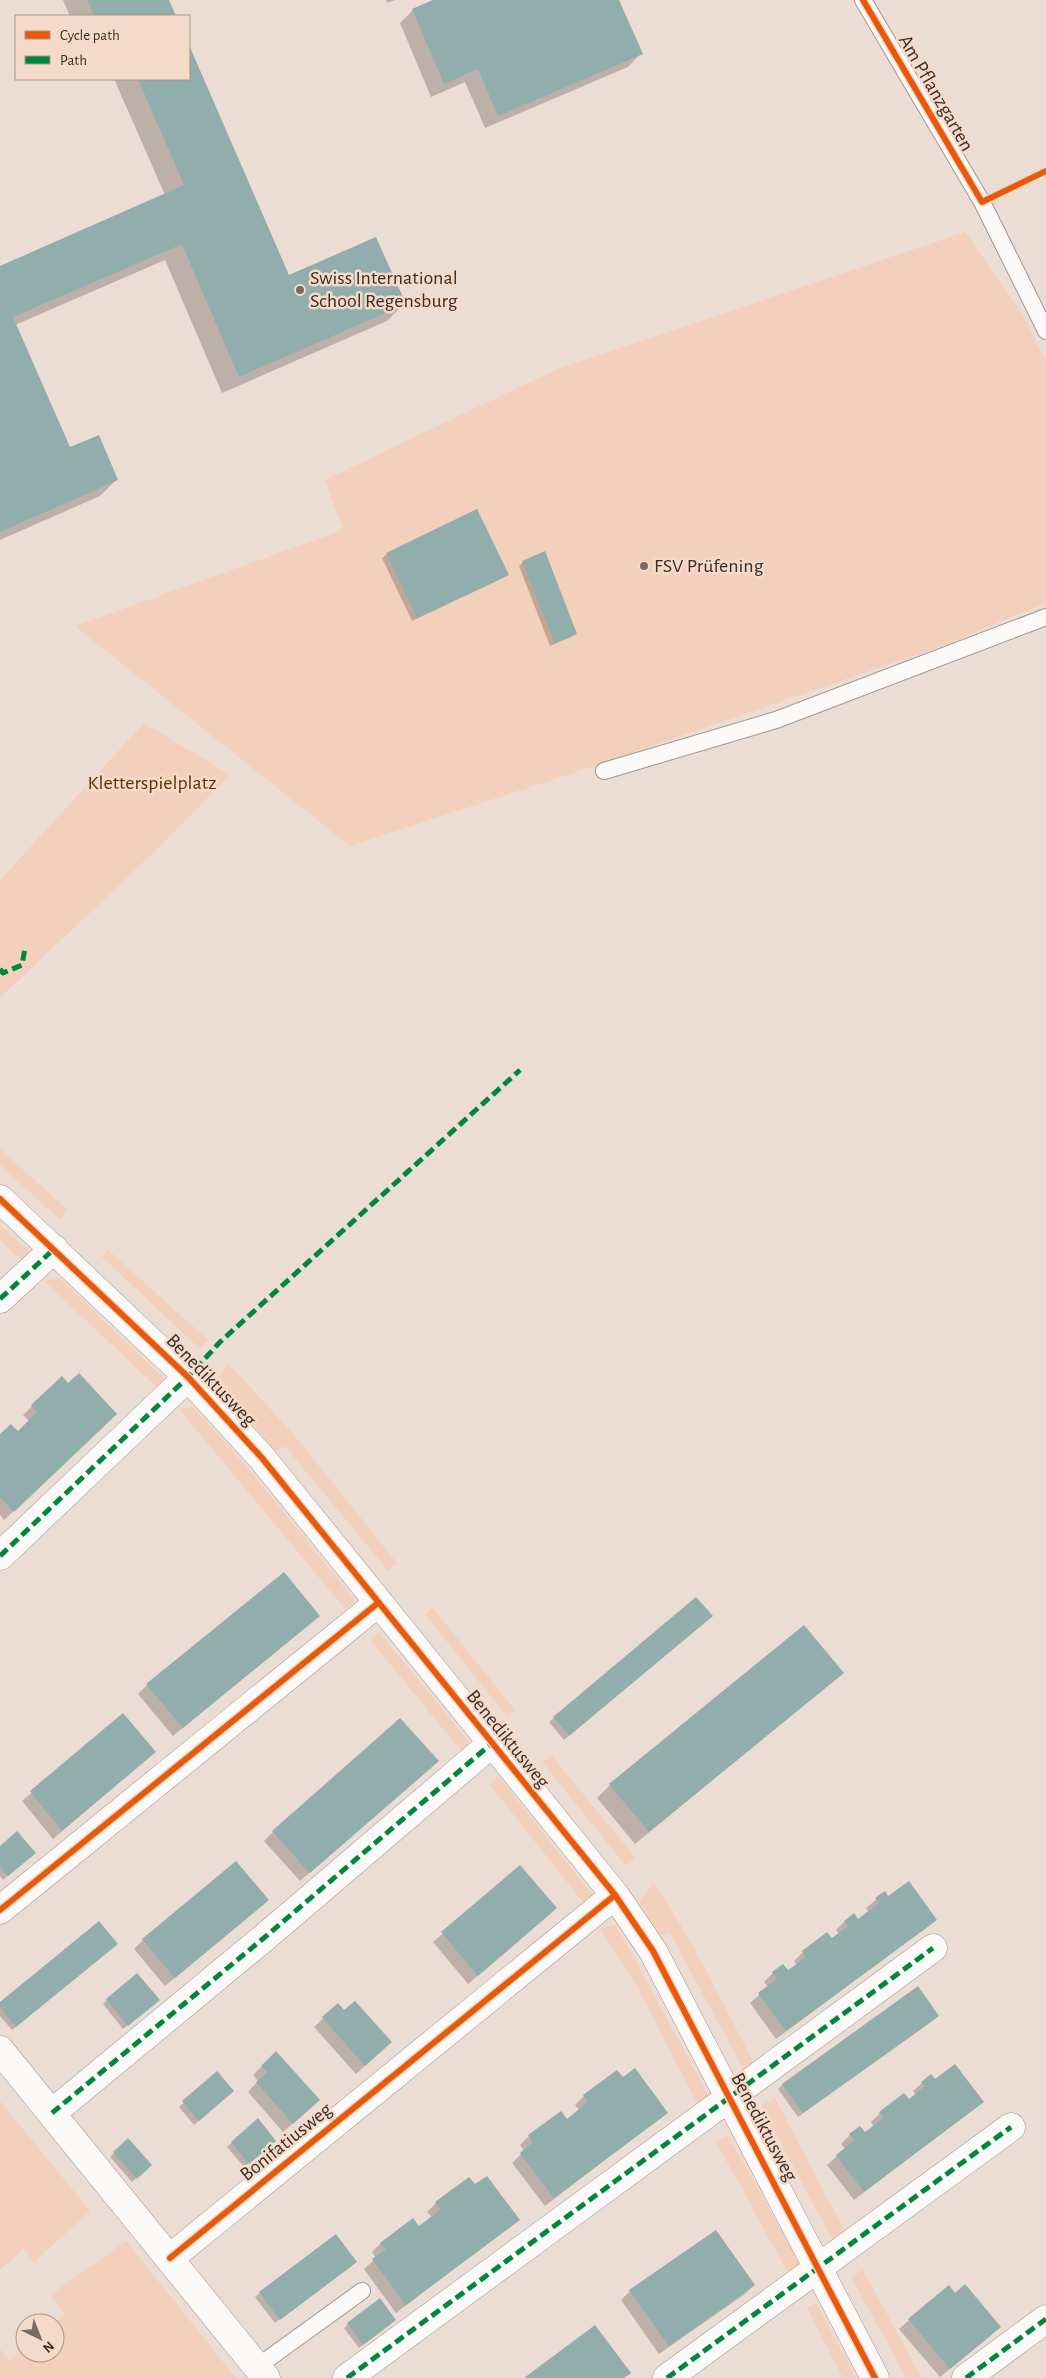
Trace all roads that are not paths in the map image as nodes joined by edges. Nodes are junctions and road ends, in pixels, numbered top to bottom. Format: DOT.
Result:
graph roads {
  1 [pos="863,0"];
  2 [pos="1046,330"];
  3 [pos="1046,617"];
  4 [pos="604,771"];
  5 [pos="0,1199"];
  6 [pos="54,1249"];
  7 [pos="0,1299"];
  8 [pos="188,1377"];
  9 [pos="8,1548"];
  10 [pos="378,1602"];
  11 [pos="491,1744"];
  12 [pos="615,1895"];
  13 [pos="0,1910"];
  14 [pos="933,1948"];
  15 [pos="0,2050"];
  16 [pos="730,2098"];
  17 [pos="52,2113"];
  18 [pos="1011,2127"];
  19 [pos="170,2258"];
  20 [pos="819,2267"];
  21 [pos="362,2291"];
  22 [pos="1046,2320"];
  23 [pos="261,2373"];
  24 [pos="347,2378"];
  25 [pos="667,2378"];
  26 [pos="875,2378"];
  27 [pos="966,2378"];
  1 -- 2 [label="lane, Am Pflanzgarten"];
  3 -- 4 [label="lane"];
  5 -- 6 [label="street, Benediktusweg"];
  6 -- 7 [label="street"];
  6 -- 8 [label="street, Benediktusweg"];
  8 -- 9 [label="street, Benediktusweg"];
  8 -- 10 [label="street, Benediktusweg"];
  10 -- 11 [label="street, Benediktusweg"];
  10 -- 13 [label="street"];
  11 -- 12 [label="street, Benediktusweg"];
  11 -- 17 [label="street, Benediktusweg"];
  12 -- 16 [label="street, Benediktusweg"];
  12 -- 19 [label="street, Bonifatiusweg"];
  14 -- 16 [label="street, Benediktusweg"];
  15 -- 17 [label="street"];
  16 -- 20 [label="street, Benediktusweg"];
  16 -- 24 [label="street, Benediktusweg"];
  17 -- 19 [label="street"];
  18 -- 20 [label="street"];
  19 -- 23 [label="street"];
  20 -- 25 [label="street"];
  20 -- 26 [label="street, Benediktusweg"];
  21 -- 23 [label="lane"];
  22 -- 27 [label="street"];
}
